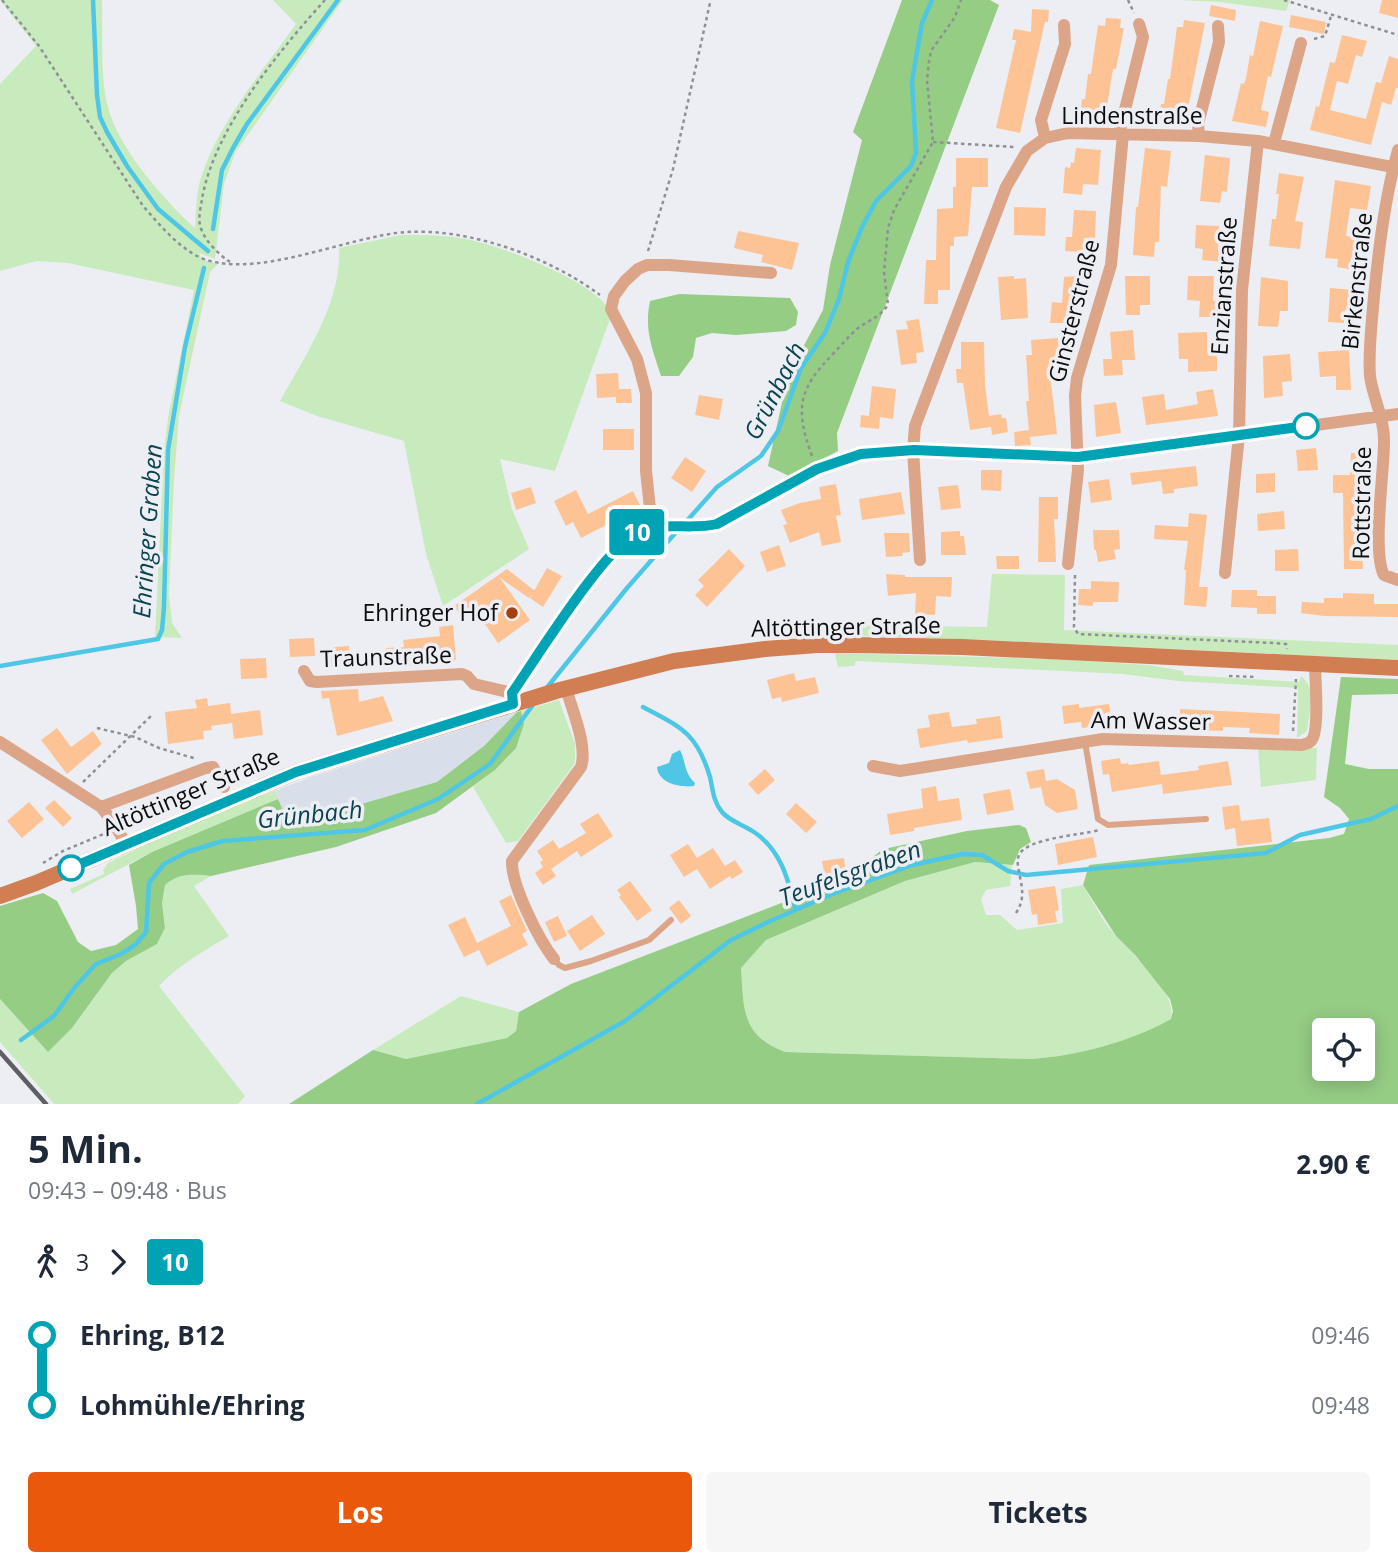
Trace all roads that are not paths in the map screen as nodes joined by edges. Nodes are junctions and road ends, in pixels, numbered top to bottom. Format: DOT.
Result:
graph roads {
  1 [pos="1139,24"];
  2 [pos="1064,26"];
  3 [pos="1218,26"];
  4 [pos="1301,43"];
  5 [pos="1121,134"];
  6 [pos="1199,136"];
  7 [pos="1045,138"];
  8 [pos="1258,141"];
  9 [pos="1274,144"];
  10 [pos="1398,150"];
  11 [pos="1396,168"];
  12 [pos="771,273"];
  13 [pos="1398,414"];
  14 [pos="1382,417"];
  15 [pos="1239,435"];
  16 [pos="914,450"];
  17 [pos="1078,457"];
  18 [pos="652,527"];
  19 [pos="920,560"];
  20 [pos="1068,564"];
  21 [pos="1225,573"];
  22 [pos="1398,580"];
  23 [pos="1315,664"];
  24 [pos="1398,668"];
  25 [pos="304,671"];
  26 [pos="561,689"];
  27 [pos="515,699"];
  28 [pos="1084,740"];
  29 [pos="0,742"];
  30 [pos="873,766"];
  31 [pos="224,787"];
  32 [pos="101,807"];
  33 [pos="1206,819"];
  34 [pos="126,844"];
  35 [pos="0,895"];
  36 [pos="671,919"];
  37 [pos="554,959"];
  1 -- 5 [label="street, Ginsterstraße"];
  2 -- 7 [label="street"];
  3 -- 6 [label="street"];
  4 -- 9 [label="street"];
  5 -- 6 [label="street, Lindenstraße"];
  5 -- 7 [label="street, Lindenstraße"];
  5 -- 17 [label="street, Ginsterstraße"];
  6 -- 8 [label="street, Lindenstraße"];
  7 -- 16 [label="street, Lindenstraße"];
  8 -- 9 [label="street, Lindenstraße"];
  8 -- 15 [label="street, Enzianstraße"];
  9 -- 11 [label="street, Lindenstraße"];
  10 -- 11 [label="street, Birkenstraße"];
  11 -- 14 [label="street, Birkenstraße"];
  12 -- 18 [label="street"];
  13 -- 14 [label="street"];
  14 -- 15 [label="street"];
  14 -- 22 [label="street, Rottstraße"];
  15 -- 17 [label="street"];
  15 -- 21 [label="street, Enzianstraße"];
  16 -- 17 [label="street"];
  16 -- 18 [label="street"];
  16 -- 19 [label="street, Lindenstraße"];
  17 -- 20 [label="street, Ginsterstraße"];
  18 -- 27 [label="street"];
  23 -- 24 [label="main road, Altöttinger Straße"];
  23 -- 26 [label="main road, Altöttinger Straße"];
  23 -- 28 [label="street, Am Wasser"];
  25 -- 27 [label="street, Traunstraße"];
  26 -- 27 [label="main road, Altöttinger Straße"];
  26 -- 37 [label="street"];
  27 -- 34 [label="main road, Altöttinger Straße"];
  28 -- 30 [label="street, Am Wasser"];
  28 -- 33 [label="lane"];
  29 -- 32 [label="street"];
  31 -- 32 [label="street"];
  32 -- 34 [label="street"];
  34 -- 35 [label="main road, Altöttinger Straße"];
  36 -- 37 [label="lane"];
}
